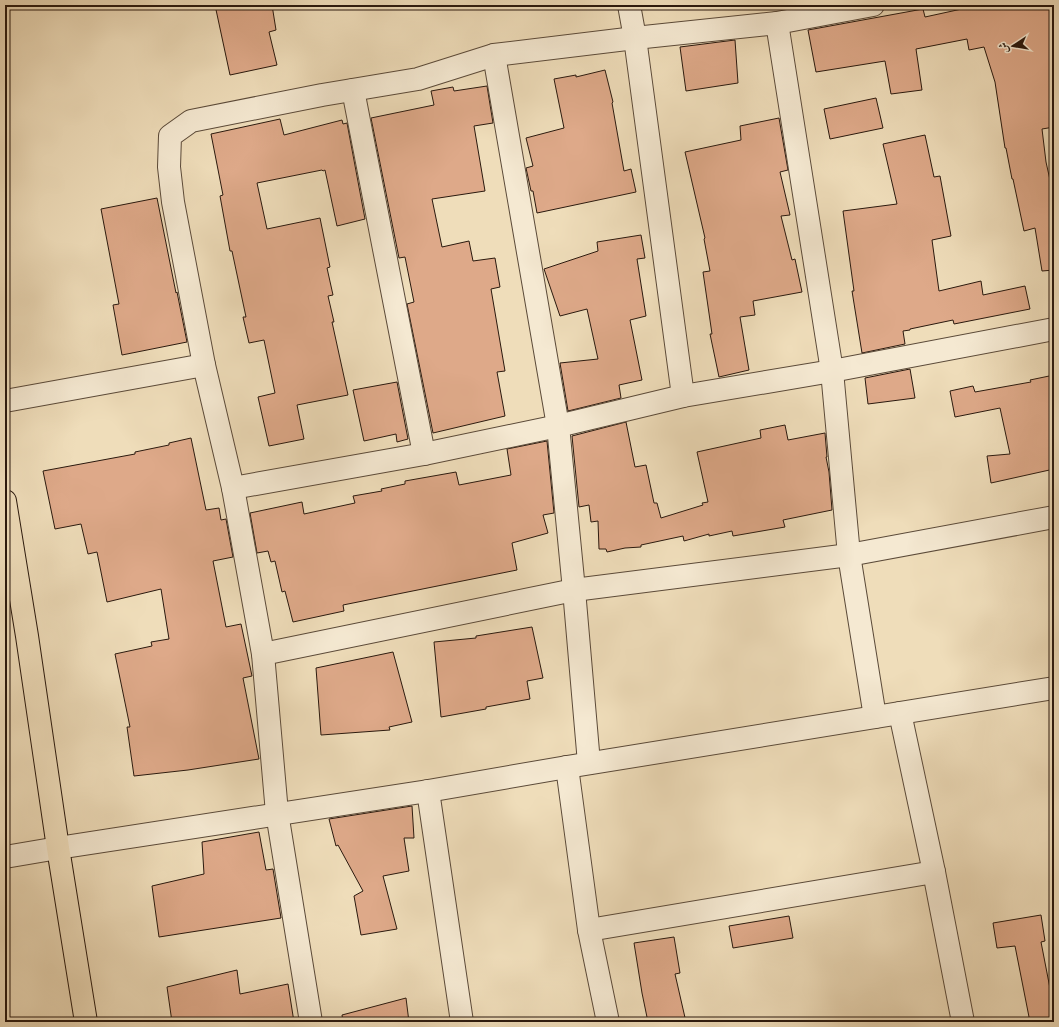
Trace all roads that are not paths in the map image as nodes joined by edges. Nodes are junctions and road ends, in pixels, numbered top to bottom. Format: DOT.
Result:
graph roads {
  1 [pos="629,5"];
  2 [pos="873,5"];
  3 [pos="777,23"];
  4 [pos="635,38"];
  5 [pos="494,55"];
  6 [pos="353,90"];
  7 [pos="1054,329"];
  8 [pos="204,365"];
  9 [pos="832,371"];
  10 [pos="683,396"];
  11 [pos="5,401"];
  12 [pos="558,426"];
  13 [pos="424,454"];
  14 [pos="233,488"];
  15 [pos="5,501"];
  16 [pos="1054,517"];
  17 [pos="848,555"];
  18 [pos="574,590"];
  19 [pos="262,654"];
  20 [pos="1054,688"];
  21 [pos="900,713"];
  22 [pos="875,717"];
  23 [pos="589,763"];
  24 [pos="567,766"];
  25 [pos="428,791"];
  26 [pos="276,814"];
  27 [pos="58,848"];
  28 [pos="5,857"];
  29 [pos="934,872"];
  30 [pos="589,930"];
  31 [pos="86,1022"];
  32 [pos="311,1022"];
  33 [pos="462,1022"];
  34 [pos="608,1022"];
  35 [pos="963,1022"];
  1 -- 4 [label="street"];
  2 -- 3 [label="street"];
  3 -- 4 [label="street"];
  3 -- 9 [label="street"];
  4 -- 5 [label="street"];
  4 -- 10 [label="street"];
  5 -- 6 [label="street"];
  5 -- 12 [label="street"];
  6 -- 8 [label="street"];
  6 -- 13 [label="street"];
  7 -- 9 [label="street"];
  8 -- 11 [label="street"];
  8 -- 14 [label="street"];
  9 -- 10 [label="street"];
  9 -- 17 [label="street"];
  10 -- 12 [label="street"];
  12 -- 13 [label="street"];
  12 -- 18 [label="street"];
  13 -- 14 [label="street"];
  14 -- 19 [label="street"];
  15 -- 27 [label="main road"];
  16 -- 17 [label="street"];
  17 -- 18 [label="street"];
  17 -- 22 [label="street"];
  18 -- 19 [label="street"];
  18 -- 23 [label="street"];
  19 -- 26 [label="street"];
  20 -- 21 [label="street"];
  21 -- 22 [label="street"];
  21 -- 29 [label="street"];
  22 -- 23 [label="street"];
  23 -- 24 [label="street"];
  24 -- 25 [label="street"];
  24 -- 30 [label="street"];
  25 -- 26 [label="street"];
  25 -- 33 [label="street"];
  26 -- 27 [label="street"];
  26 -- 32 [label="street"];
  27 -- 28 [label="street"];
  27 -- 31 [label="main road"];
  29 -- 30 [label="street"];
  29 -- 35 [label="street"];
  30 -- 34 [label="street"];
}
